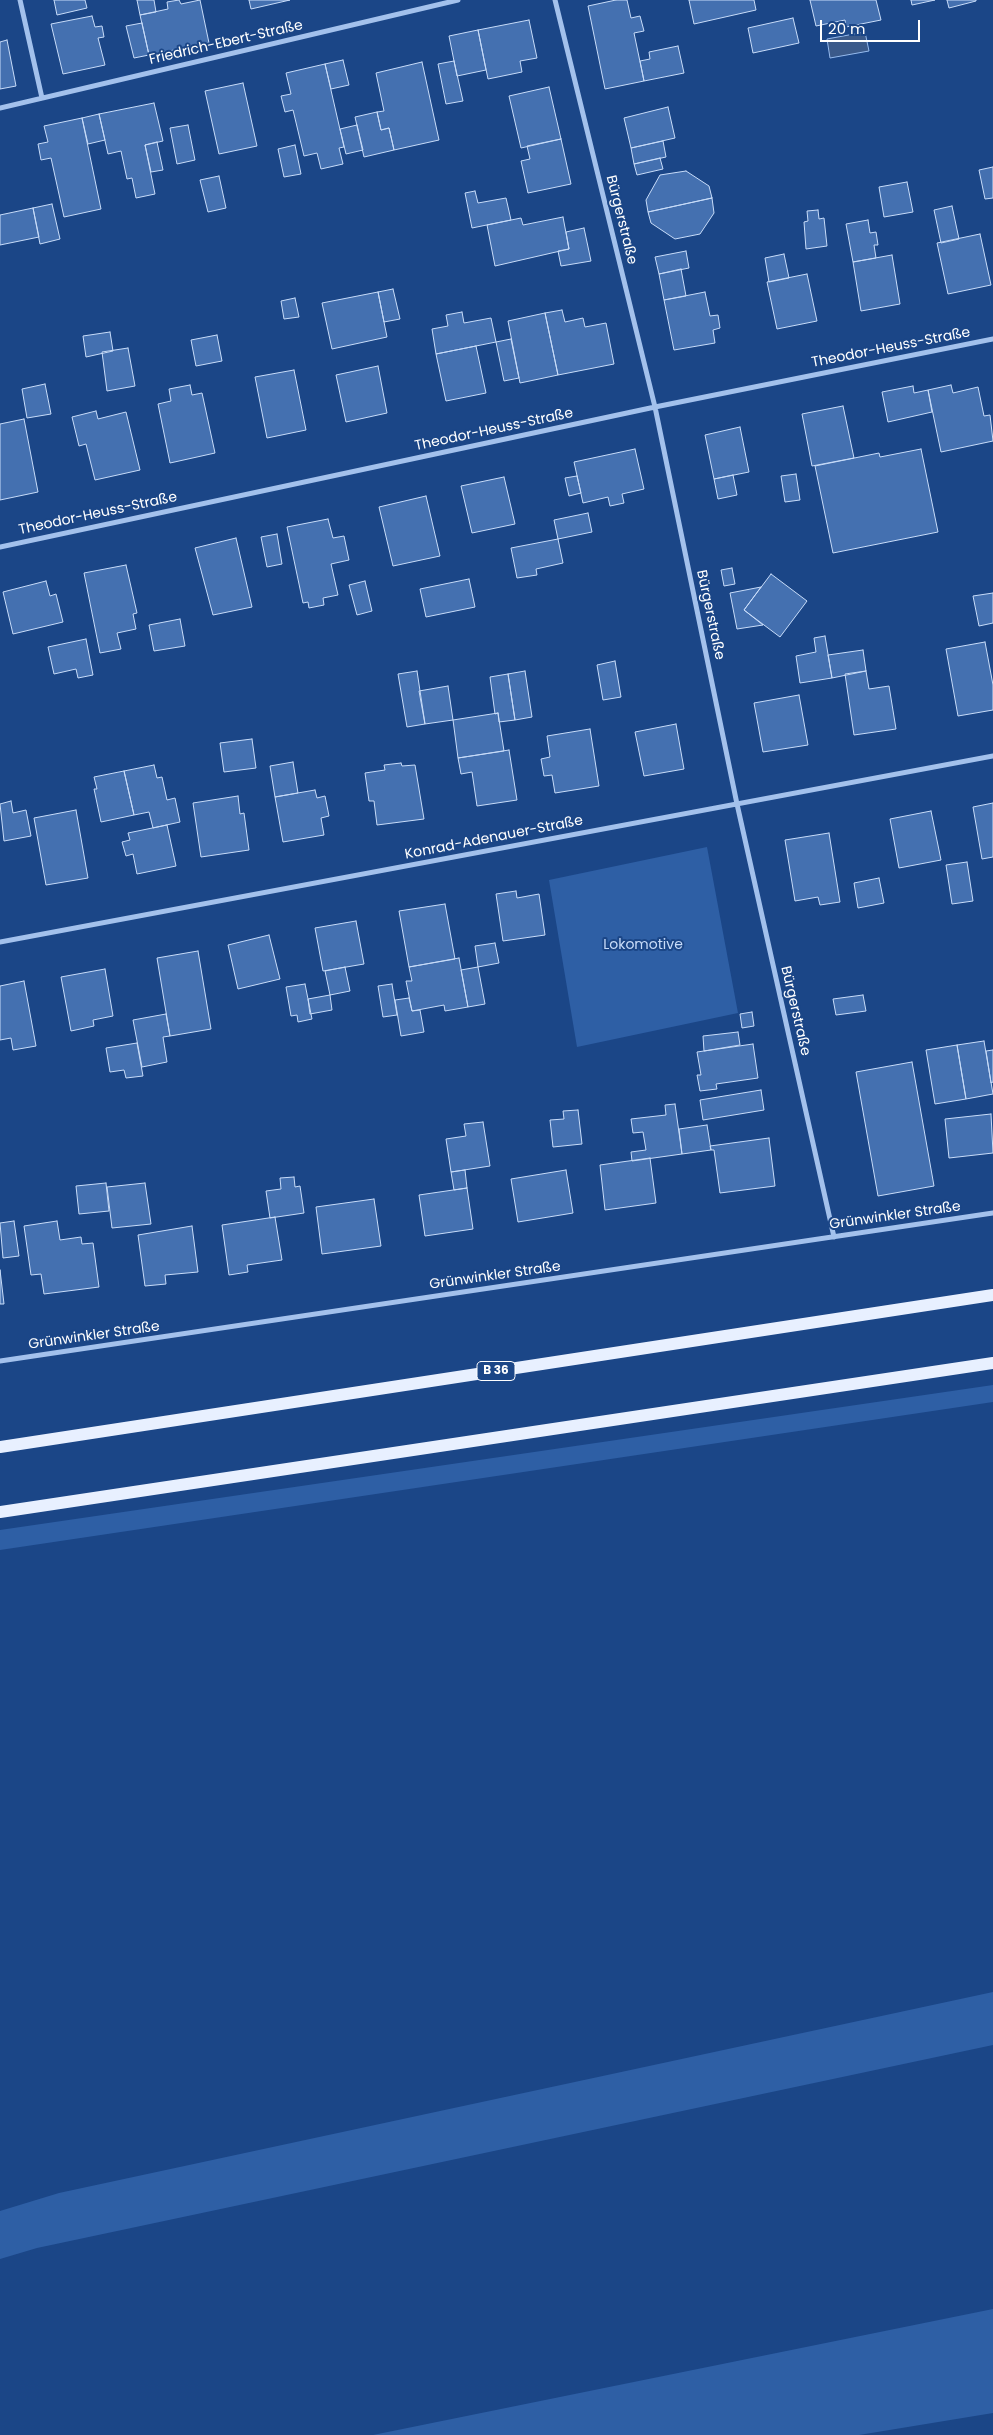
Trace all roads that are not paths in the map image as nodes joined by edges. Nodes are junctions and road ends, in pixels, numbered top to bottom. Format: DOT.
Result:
graph roads {
  1 [pos="20,0"];
  2 [pos="458,0"];
  3 [pos="555,0"];
  4 [pos="42,98"];
  5 [pos="0,108"];
  6 [pos="993,339"];
  7 [pos="655,407"];
  8 [pos="0,546"];
  9 [pos="993,756"];
  10 [pos="737,804"];
  11 [pos="0,942"];
  12 [pos="993,1213"];
  13 [pos="834,1237"];
  14 [pos="993,1295"];
  15 [pos="0,1361"];
  16 [pos="993,1363"];
  17 [pos="0,1447"];
  18 [pos="0,1512"];
  1 -- 4 [label="street"];
  2 -- 4 [label="street, Friedrich-Ebert-Straße"];
  3 -- 7 [label="street, Bürgerstraße"];
  4 -- 5 [label="street, Friedrich-Ebert-Straße"];
  6 -- 7 [label="street, Theodor-Heuss-Straße"];
  7 -- 8 [label="street, Theodor-Heuss-Straße"];
  7 -- 10 [label="street, Bürgerstraße"];
  9 -- 10 [label="street, Konrad-Adenauer-Straße"];
  10 -- 11 [label="street, Konrad-Adenauer-Straße"];
  10 -- 13 [label="street, Bürgerstraße"];
  12 -- 13 [label="street, Grünwinkler Straße"];
  13 -- 15 [label="street, Grünwinkler Straße"];
  14 -- 17 [label="main road, B 36"];
  16 -- 18 [label="main road"];
}
